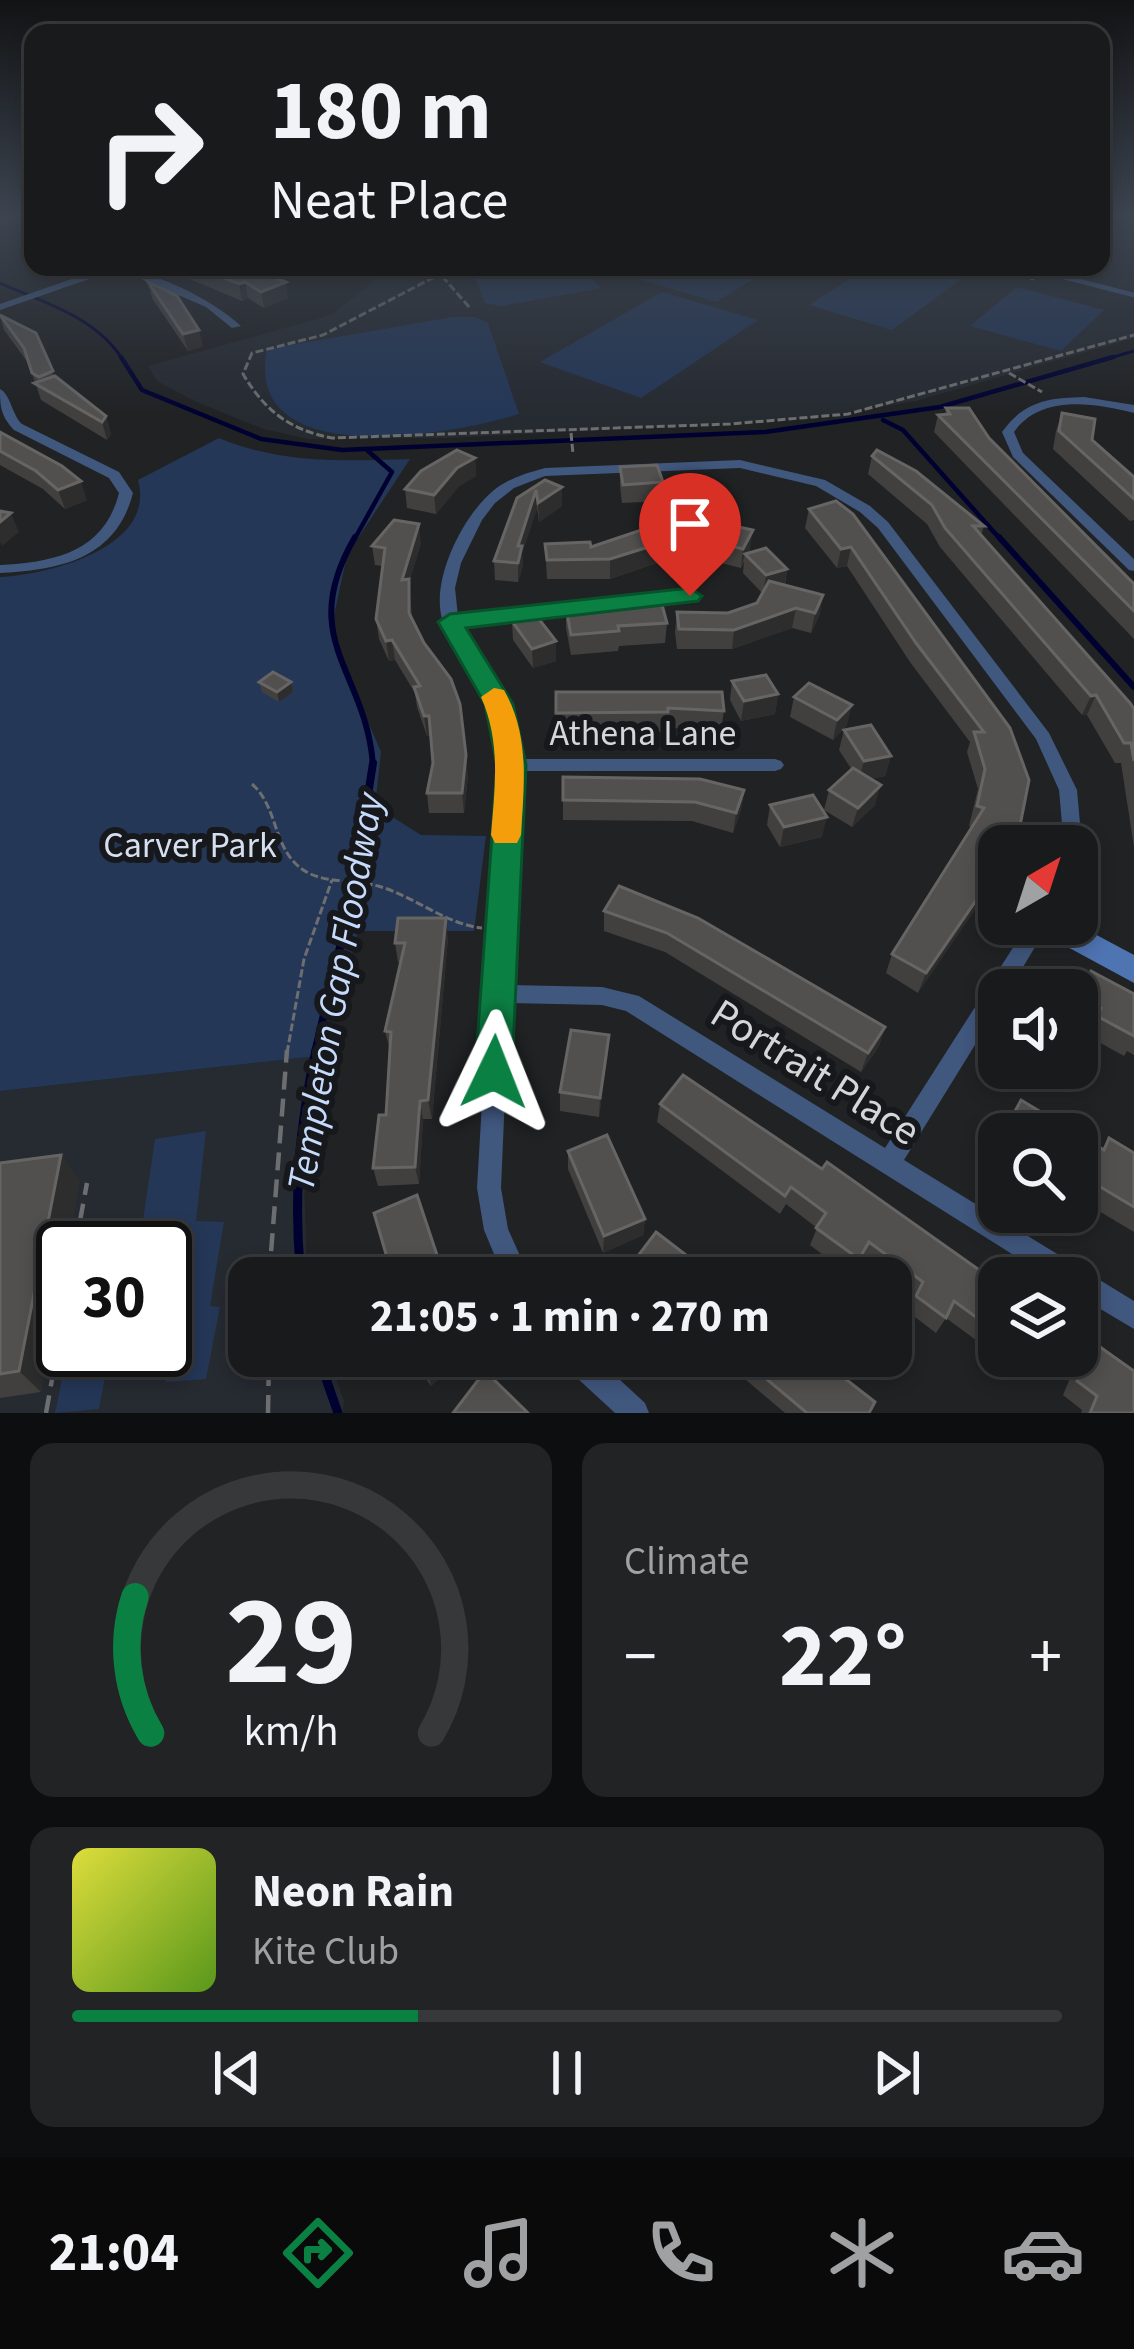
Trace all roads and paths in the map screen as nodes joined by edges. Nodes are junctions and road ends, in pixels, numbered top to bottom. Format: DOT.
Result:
graph roads {
  1 [pos="73,282"];
  2 [pos="154,282"];
  3 [pos="425,282"];
  4 [pos="446,282"];
  5 [pos="1082,282"];
  6 [pos="1134,296"];
  7 [pos="0,307"];
  8 [pos="472,308"];
  9 [pos="236,326"];
  10 [pos="1134,335"];
  11 [pos="1007,373"];
  12 [pos="0,392"];
  13 [pos="1060,403"];
  14 [pos="1134,409"];
  15 [pos="571,431"];
  16 [pos="575,468"];
  17 [pos="1127,553"];
  18 [pos="1134,567"];
  19 [pos="0,569"];
  20 [pos="690,596"];
  21 [pos="450,622"];
  22 [pos="511,765"];
  23 [pos="776,765"];
  24 [pos="252,784"];
  25 [pos="1071,825"];
  26 [pos="336,881"];
  27 [pos="487,928"];
  28 [pos="1026,945"];
  29 [pos="1088,945"];
  30 [pos="1134,970"];
  31 [pos="496,994"];
  32 [pos="889,1163"];
  33 [pos="87,1183"];
  34 [pos="80,1221"];
  35 [pos="271,1257"];
  36 [pos="508,1257"];
  37 [pos="1040,1257"];
  38 [pos="1098,1293"];
  39 [pos="1134,1316"];
  40 [pos="52,1377"];
  41 [pos="269,1377"];
  42 [pos="596,1377"];
  43 [pos="46,1413"];
  44 [pos="268,1413"];
  45 [pos="635,1413"];
  1 -- 7 [label="street"];
  2 -- 9 [label="street"];
  3 -- 15 [label="path"];
  4 -- 8 [label="path"];
  5 -- 6 [label="lane"];
  10 -- 11 [label="path"];
  11 -- 13 [label="path"];
  11 -- 15 [label="path"];
  12 -- 19 [label="street"];
  13 -- 14 [label="street"];
  13 -- 17 [label="street"];
  15 -- 16 [label="path"];
  16 -- 21 [label="street"];
  16 -- 25 [label="street"];
  17 -- 18 [label="street"];
  20 -- 21 [label="street"];
  21 -- 22 [label="street"];
  22 -- 23 [label="street, Athena Lane"];
  22 -- 31 [label="street"];
  24 -- 26 [label="path"];
  26 -- 27 [label="path"];
  26 -- 35 [label="path"];
  28 -- 32 [label="street"];
  29 -- 30 [label="street"];
  31 -- 32 [label="street, Portrait Place"];
  31 -- 36 [label="street"];
  32 -- 37 [label="street, Portrait Place"];
  33 -- 34 [label="path"];
  38 -- 39 [label="street, Portrait Place"];
  40 -- 43 [label="path"];
  41 -- 44 [label="path"];
  42 -- 45 [label="street"];
}
